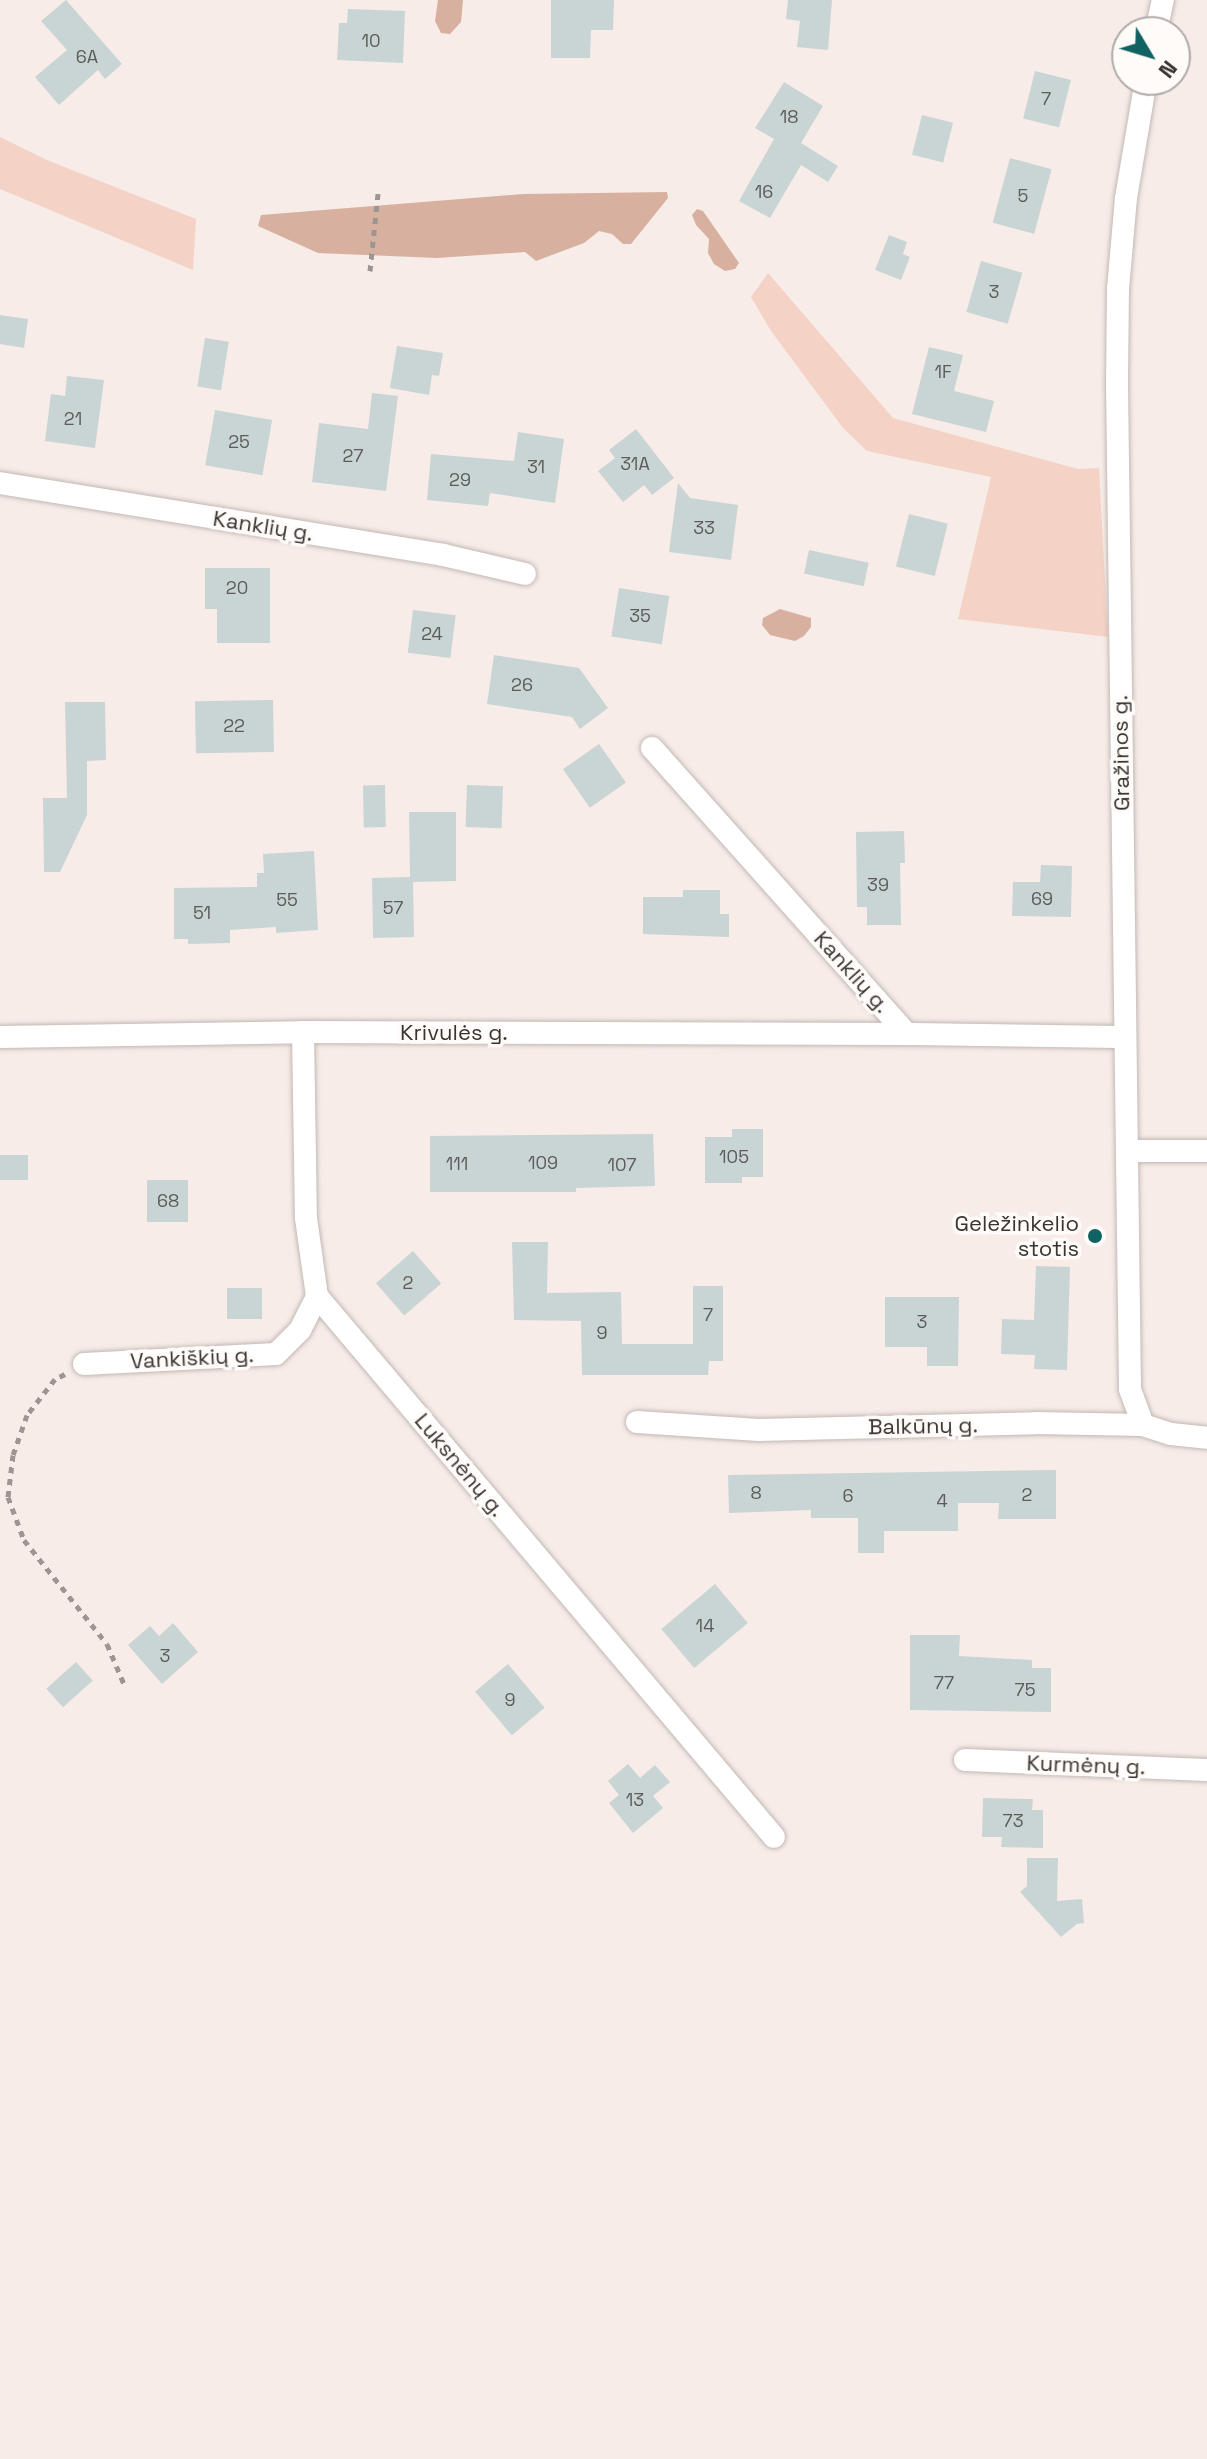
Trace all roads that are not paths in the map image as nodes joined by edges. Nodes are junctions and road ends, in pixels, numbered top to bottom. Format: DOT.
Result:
graph roads {
  1 [pos="1143,96"];
  2 [pos="0,483"];
  3 [pos="525,574"];
  4 [pos="652,748"];
  5 [pos="303,1032"];
  6 [pos="907,1034"];
  7 [pos="0,1037"];
  8 [pos="1124,1037"];
  9 [pos="1127,1151"];
  10 [pos="1207,1151"];
  11 [pos="317,1296"];
  12 [pos="84,1364"];
  13 [pos="637,1422"];
  14 [pos="1143,1425"];
  15 [pos="1207,1438"];
  16 [pos="965,1760"];
  17 [pos="1207,1770"];
  18 [pos="774,1837"];
  1 -- 8 [label="street, Gražinos g."];
  2 -- 3 [label="street, Kanklių g."];
  4 -- 6 [label="street, Kanklių g."];
  5 -- 6 [label="street, Krivulės g."];
  5 -- 7 [label="street, Krivulės g."];
  5 -- 11 [label="street"];
  6 -- 8 [label="street, Kanklių g."];
  8 -- 9 [label="street, Gražinos g."];
  9 -- 10 [label="street"];
  9 -- 14 [label="street, Gražinos g."];
  11 -- 12 [label="street, Vankiškių g."];
  11 -- 18 [label="street, Luksnėnų g."];
  13 -- 14 [label="street, Balkūnų g."];
  14 -- 15 [label="street, Balkūnų g."];
  16 -- 17 [label="street, Kurmėnų g."];
}
